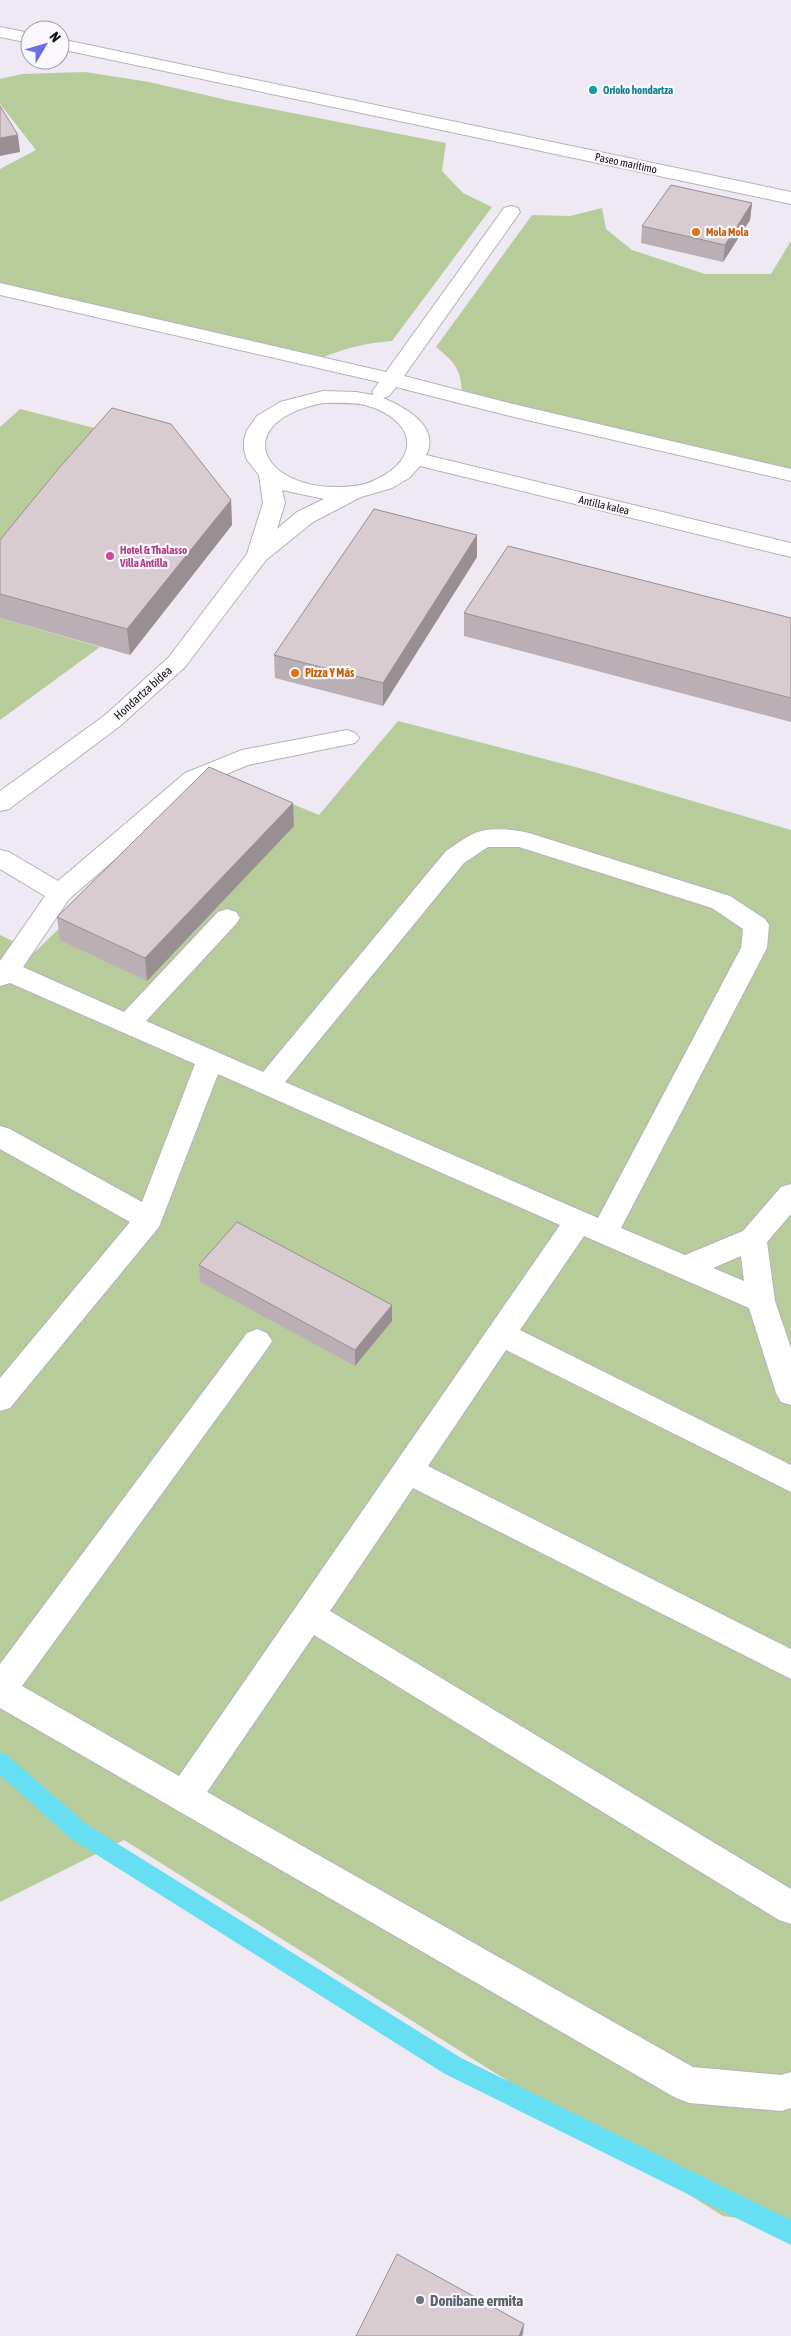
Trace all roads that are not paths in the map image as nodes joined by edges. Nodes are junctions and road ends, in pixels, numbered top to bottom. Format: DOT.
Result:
graph roads {
  1 [pos="0,32"];
  2 [pos="20,36"];
  3 [pos="70,46"];
  4 [pos="791,198"];
  5 [pos="511,212"];
  6 [pos="0,289"];
  7 [pos="391,379"];
  8 [pos="375,402"];
  9 [pos="416,459"];
  10 [pos="269,474"];
  11 [pos="791,475"];
  12 [pos="355,492"];
  13 [pos="791,550"];
  14 [pos="258,555"];
  15 [pos="347,738"];
  16 [pos="0,803"];
  17 [pos="0,858"];
  18 [pos="60,893"];
  19 [pos="227,918"];
  20 [pos="3,974"];
  21 [pos="128,1024"];
  22 [pos="210,1059"];
  23 [pos="268,1084"];
  24 [pos="3,1142"];
  25 [pos="791,1195"];
  26 [pos="149,1219"];
  27 [pos="591,1227"];
  28 [pos="753,1239"];
  29 [pos="684,1268"];
  30 [pos="761,1302"];
  31 [pos="501,1334"];
  32 [pos="257,1341"];
  33 [pos="791,1393"];
  34 [pos="0,1399"];
  35 [pos="408,1471"];
  36 [pos="791,1479"];
  37 [pos="309,1615"];
  38 [pos="791,1664"];
  39 [pos="0,1691"];
  40 [pos="185,1796"];
  41 [pos="791,1908"];
  42 [pos="791,2090"];
  1 -- 2 [label="street"];
  3 -- 4 [label="street, Paseo marítimo"];
  5 -- 7 [label="street"];
  6 -- 7 [label="street"];
  7 -- 8 [label="street"];
  7 -- 11 [label="street"];
  8 -- 9 [label="street"];
  8 -- 10 [label="street"];
  9 -- 12 [label="street"];
  9 -- 13 [label="street, Antilla kalea"];
  10 -- 12 [label="street"];
  10 -- 14 [label="street"];
  12 -- 14 [label="street"];
  14 -- 16 [label="street, Hondartza bidea"];
  15 -- 18 [label="street"];
  17 -- 18 [label="street"];
  18 -- 20 [label="street"];
  19 -- 21 [label="street"];
  20 -- 21 [label="street"];
  21 -- 22 [label="street"];
  22 -- 23 [label="street"];
  22 -- 26 [label="street"];
  23 -- 27 [label="street"];
  23 -- 27 [label="street"];
  24 -- 26 [label="street"];
  25 -- 28 [label="street"];
  26 -- 34 [label="street"];
  27 -- 29 [label="street"];
  27 -- 31 [label="street"];
  28 -- 29 [label="street"];
  28 -- 30 [label="street"];
  29 -- 30 [label="street"];
  30 -- 33 [label="street"];
  31 -- 35 [label="street"];
  31 -- 36 [label="street"];
  32 -- 39 [label="street"];
  35 -- 37 [label="street"];
  35 -- 38 [label="street"];
  37 -- 40 [label="street"];
  37 -- 41 [label="street"];
  39 -- 40 [label="street"];
  40 -- 42 [label="street"];
}
